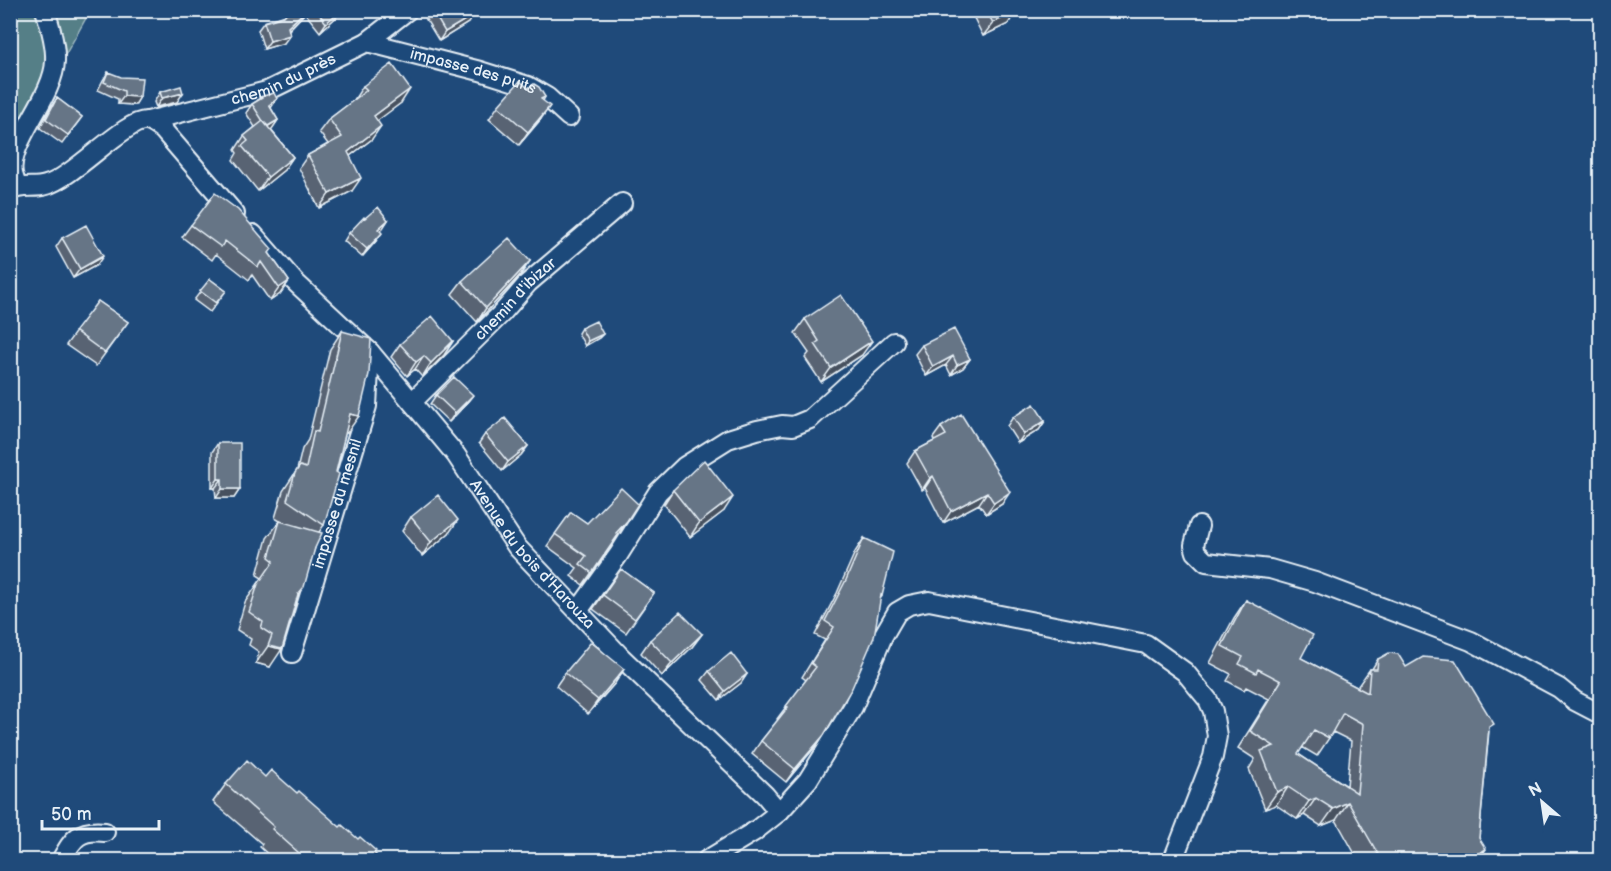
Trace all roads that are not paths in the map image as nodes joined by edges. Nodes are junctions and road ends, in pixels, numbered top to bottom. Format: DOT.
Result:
graph roads {
  1 [pos="45,10"];
  2 [pos="408,10"];
  3 [pos="367,42"];
  4 [pos="569,117"];
  5 [pos="148,121"];
  6 [pos="14,189"];
  7 [pos="622,203"];
  8 [pos="894,342"];
  9 [pos="370,352"];
  10 [pos="412,402"];
  11 [pos="1199,526"];
  12 [pos="578,611"];
  13 [pos="292,652"];
  14 [pos="1600,714"];
  15 [pos="779,812"];
  16 [pos="105,832"];
  17 [pos="61,861"];
  18 [pos="707,861"];
  19 [pos="1173,861"];
  1 -- 6 [label="street"];
  2 -- 3 [label="street, chemin du près"];
  3 -- 4 [label="street, impasse des puits"];
  3 -- 5 [label="street, chemin du près"];
  5 -- 6 [label="street, chemin du près"];
  5 -- 9 [label="street, Avenue du bois d'Harouza"];
  7 -- 10 [label="street, chemin d'ibizar"];
  8 -- 12 [label="street"];
  9 -- 10 [label="street, Avenue du bois d'Harouza"];
  9 -- 13 [label="street, impasse du mesnil"];
  10 -- 12 [label="street, Avenue du bois d'Harouza"];
  11 -- 14 [label="street"];
  12 -- 15 [label="street, Avenue du bois d'Harouza"];
  15 -- 18 [label="street"];
  15 -- 19 [label="street"];
  16 -- 17 [label="street"];
}
